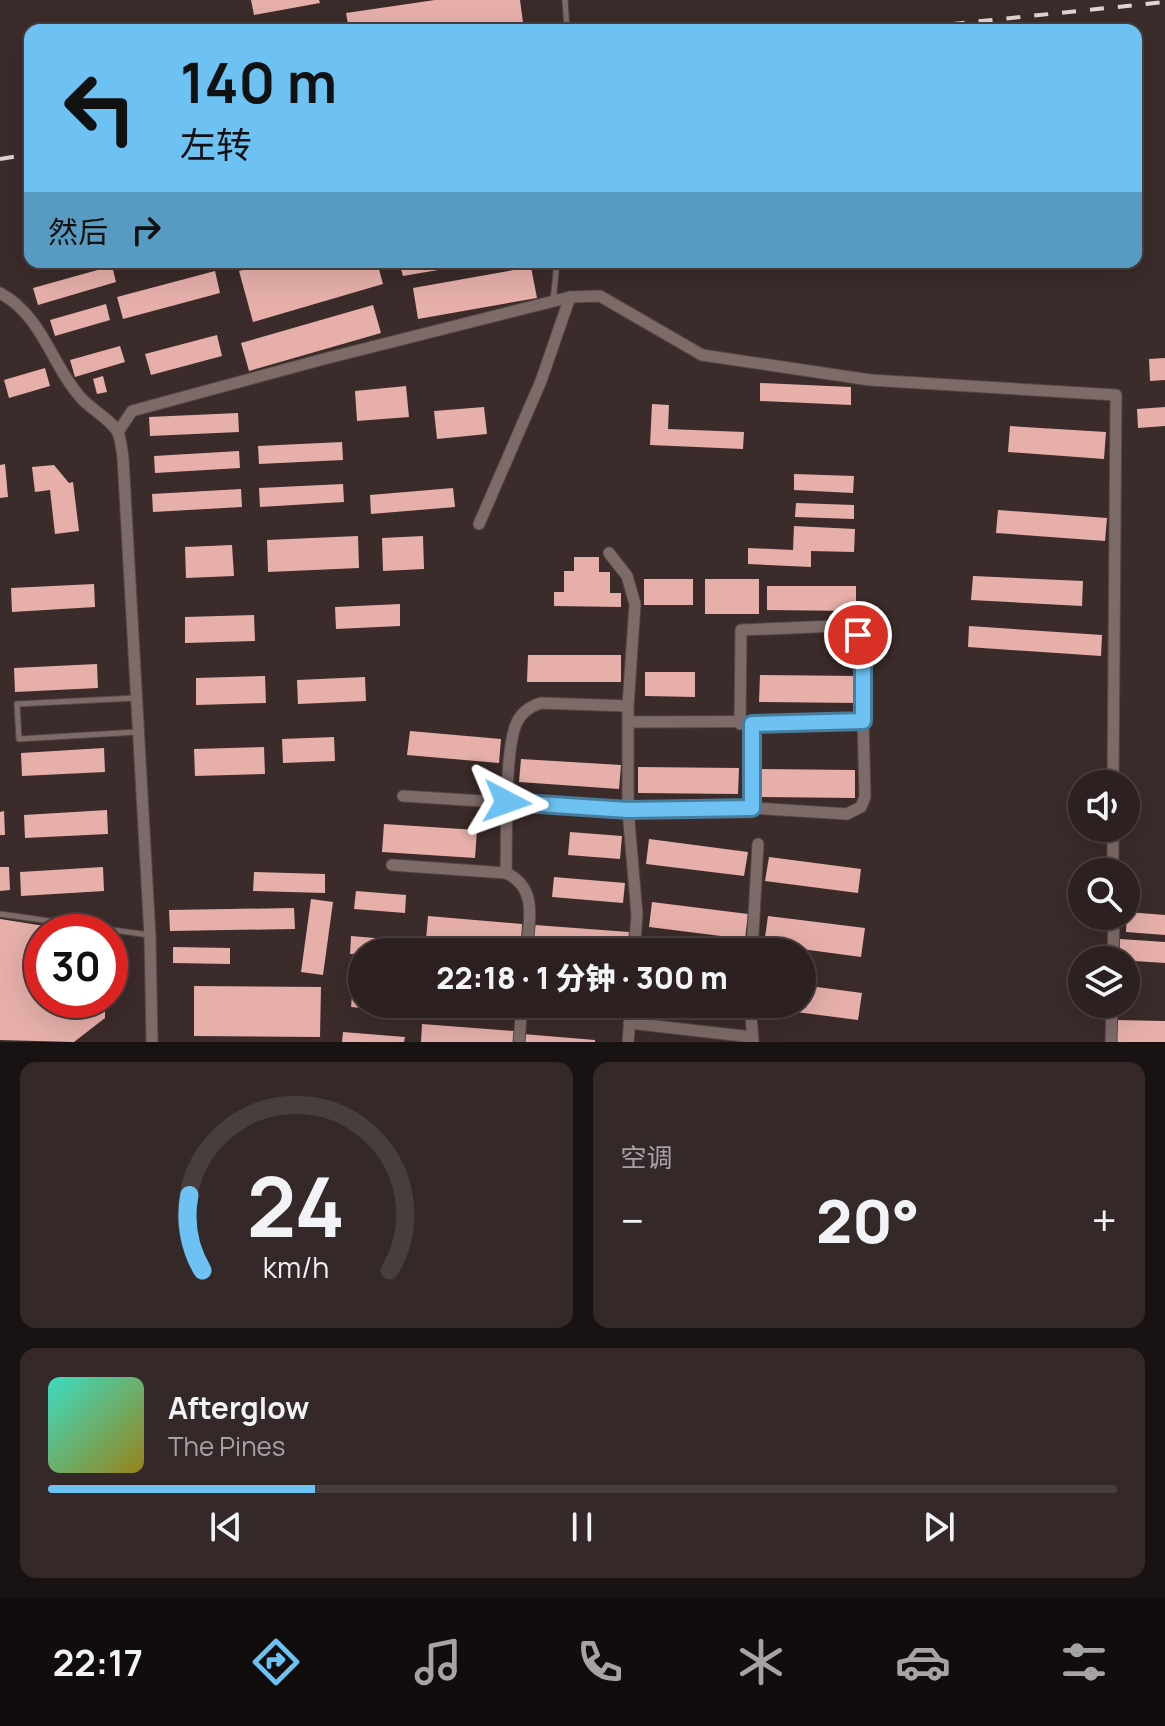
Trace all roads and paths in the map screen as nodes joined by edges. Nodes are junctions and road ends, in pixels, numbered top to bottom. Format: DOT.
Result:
graph roads {
  1 [pos="565,0"];
  2 [pos="567,24"];
  3 [pos="556,268"];
  4 [pos="0,293"];
  5 [pos="570,297"];
  6 [pos="553,302"];
  7 [pos="118,432"];
  8 [pos="479,524"];
  9 [pos="609,553"];
  10 [pos="136,698"];
  11 [pos="628,706"];
  12 [pos="863,721"];
  13 [pos="628,722"];
  14 [pos="746,724"];
  15 [pos="138,732"];
  16 [pos="1113,770"];
  17 [pos="403,796"];
  18 [pos="507,802"];
  19 [pos="752,808"];
  20 [pos="628,810"];
  21 [pos="758,844"];
  22 [pos="392,865"];
  23 [pos="506,873"];
  24 [pos="0,914"];
  25 [pos="150,936"];
  26 [pos="527,938"];
  27 [pos="635,938"];
  28 [pos="753,938"];
  29 [pos="521,1018"];
  30 [pos="630,1018"];
  31 [pos="751,1018"];
  32 [pos="1112,1018"];
  33 [pos="629,1023"];
  34 [pos="753,1040"];
  35 [pos="152,1042"];
  36 [pos="519,1042"];
  37 [pos="628,1042"];
  38 [pos="1111,1042"];
  1 -- 2 [label="lane"];
  3 -- 6 [label="lane"];
  4 -- 7 [label="street"];
  5 -- 6 [label="street"];
  5 -- 8 [label="street"];
  5 -- 16 [label="street"];
  6 -- 7 [label="street"];
  7 -- 10 [label="street"];
  9 -- 11 [label="street"];
  10 -- 15 [label="street"];
  10 -- 15 [label="lane"];
  11 -- 13 [label="street"];
  11 -- 18 [label="street"];
  12 -- 14 [label="street"];
  12 -- 14 [label="street"];
  12 -- 19 [label="street"];
  13 -- 14 [label="street"];
  13 -- 20 [label="street"];
  14 -- 19 [label="street"];
  15 -- 25 [label="street"];
  17 -- 18 [label="street"];
  18 -- 20 [label="street"];
  18 -- 23 [label="street"];
  19 -- 20 [label="street"];
  20 -- 27 [label="street"];
  21 -- 28 [label="street"];
  22 -- 23 [label="street"];
  23 -- 26 [label="street"];
  24 -- 25 [label="lane"];
  25 -- 35 [label="street"];
  29 -- 36 [label="street"];
  30 -- 33 [label="street"];
  31 -- 34 [label="street"];
  32 -- 38 [label="street"];
  33 -- 34 [label="street"];
  33 -- 37 [label="street"];
}
